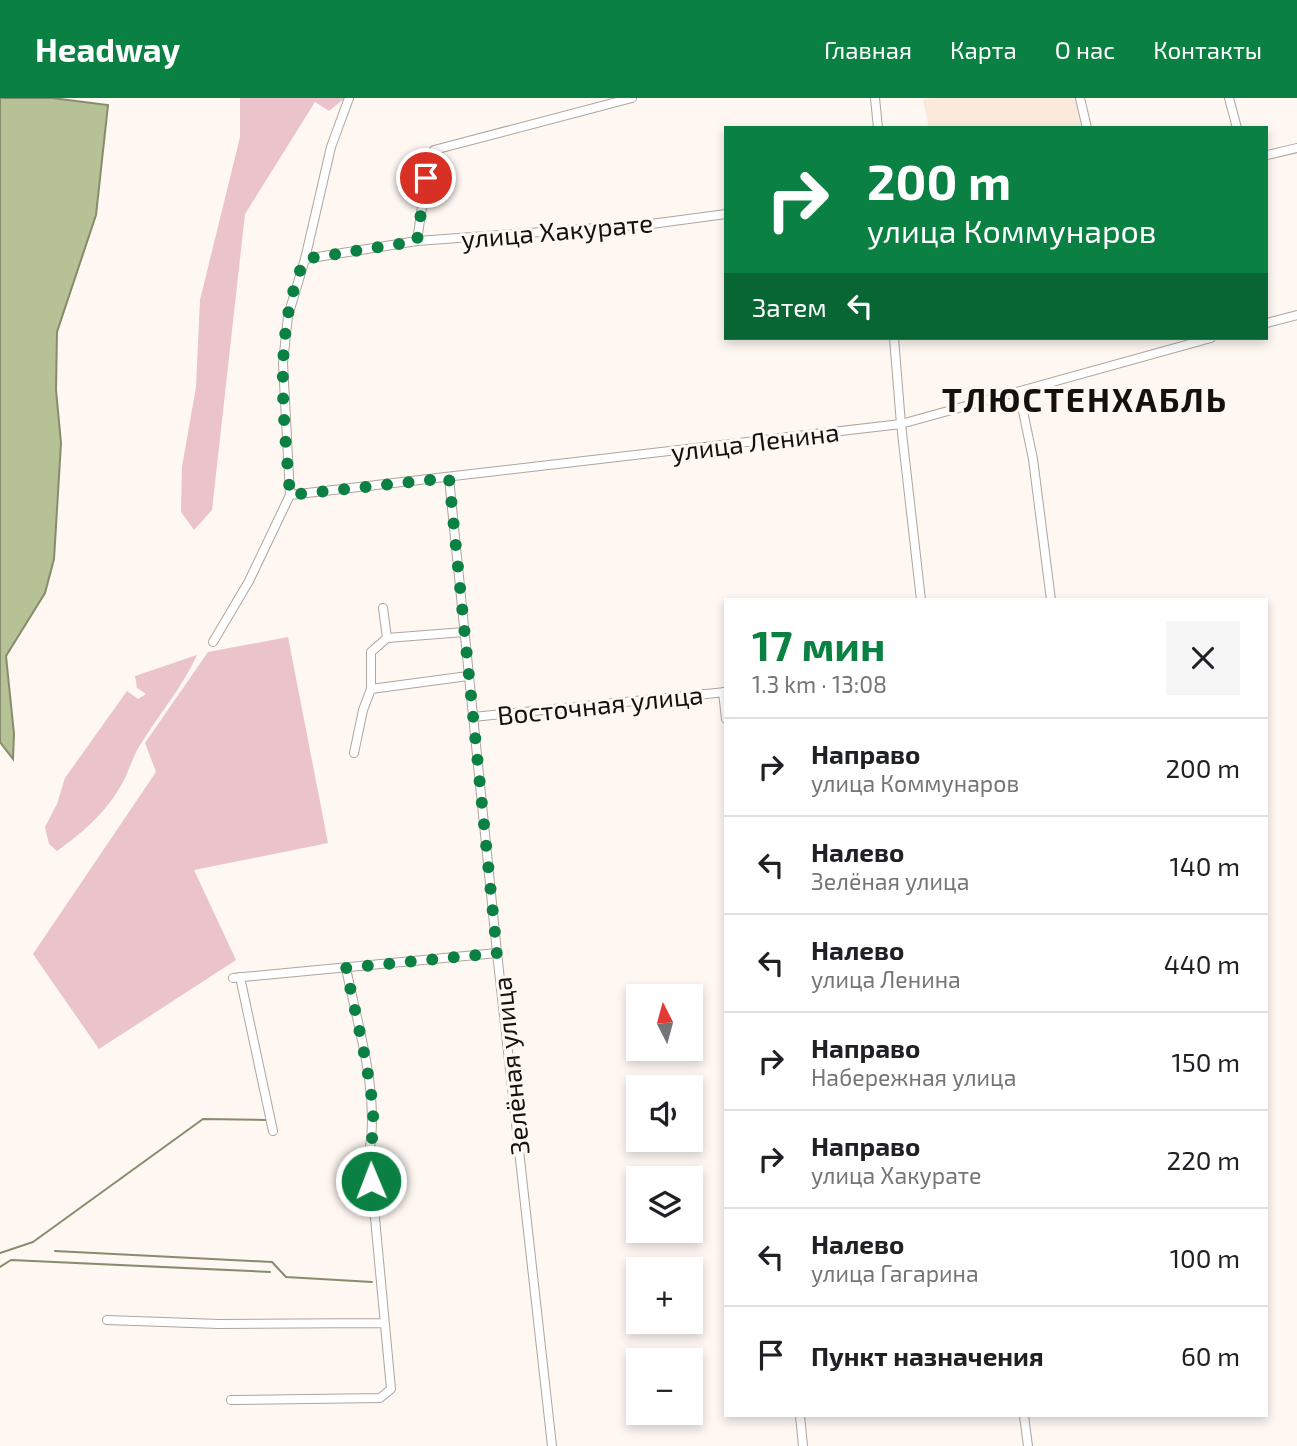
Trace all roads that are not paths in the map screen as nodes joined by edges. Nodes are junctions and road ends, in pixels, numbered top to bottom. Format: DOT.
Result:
graph roads {
  1 [pos="349,98"];
  2 [pos="632,98"];
  3 [pos="875,98"];
  4 [pos="1080,98"];
  5 [pos="1229,98"];
  6 [pos="878,126"];
  7 [pos="1087,126"];
  8 [pos="1236,126"];
  9 [pos="1297,148"];
  10 [pos="1268,156"];
  11 [pos="724,214"];
  12 [pos="417,241"];
  13 [pos="305,259"];
  14 [pos="1297,315"];
  15 [pos="1268,323"];
  16 [pos="894,340"];
  17 [pos="1204,340"];
  18 [pos="1019,392"];
  19 [pos="901,424"];
  20 [pos="449,478"];
  21 [pos="290,495"];
  22 [pos="921,598"];
  23 [pos="1051,598"];
  24 [pos="383,608"];
  25 [pos="464,632"];
  26 [pos="387,638"];
  27 [pos="213,642"];
  28 [pos="468,676"];
  29 [pos="371,689"];
  30 [pos="724,692"];
  31 [pos="473,717"];
  32 [pos="354,753"];
  33 [pos="497,953"];
  34 [pos="346,968"];
  35 [pos="274,1131"];
  36 [pos="107,1320"];
  37 [pos="384,1323"];
  38 [pos="231,1400"];
  39 [pos="800,1417"];
  40 [pos="1024,1417"];
  41 [pos="552,1446"];
  42 [pos="803,1446"];
  43 [pos="1028,1446"];
  1 -- 13 [label="street"];
  2 -- 12 [label="street"];
  3 -- 6 [label="street"];
  4 -- 7 [label="street"];
  5 -- 8 [label="street"];
  9 -- 10 [label="street"];
  11 -- 12 [label="street, улица Хакурате"];
  12 -- 13 [label="street, улица Хакурате"];
  13 -- 21 [label="street"];
  14 -- 15 [label="street"];
  16 -- 19 [label="street"];
  17 -- 18 [label="street, улица Ленина"];
  18 -- 19 [label="street, улица Ленина"];
  18 -- 23 [label="street"];
  19 -- 20 [label="street, улица Ленина"];
  19 -- 22 [label="street"];
  20 -- 21 [label="street, улица Ленина"];
  20 -- 25 [label="street, Зелёная улица"];
  21 -- 27 [label="street"];
  24 -- 26 [label="street"];
  25 -- 26 [label="street"];
  25 -- 28 [label="street, Зелёная улица"];
  26 -- 29 [label="street"];
  28 -- 29 [label="street"];
  28 -- 31 [label="street, Зелёная улица"];
  29 -- 32 [label="street"];
  30 -- 31 [label="street, Восточная улица"];
  31 -- 33 [label="street, Зелёная улица"];
  33 -- 34 [label="street"];
  33 -- 41 [label="street, Зелёная улица"];
  34 -- 35 [label="street"];
  34 -- 37 [label="street"];
  36 -- 37 [label="street"];
  37 -- 38 [label="street"];
  39 -- 42 [label="street"];
  40 -- 43 [label="street"];
}
